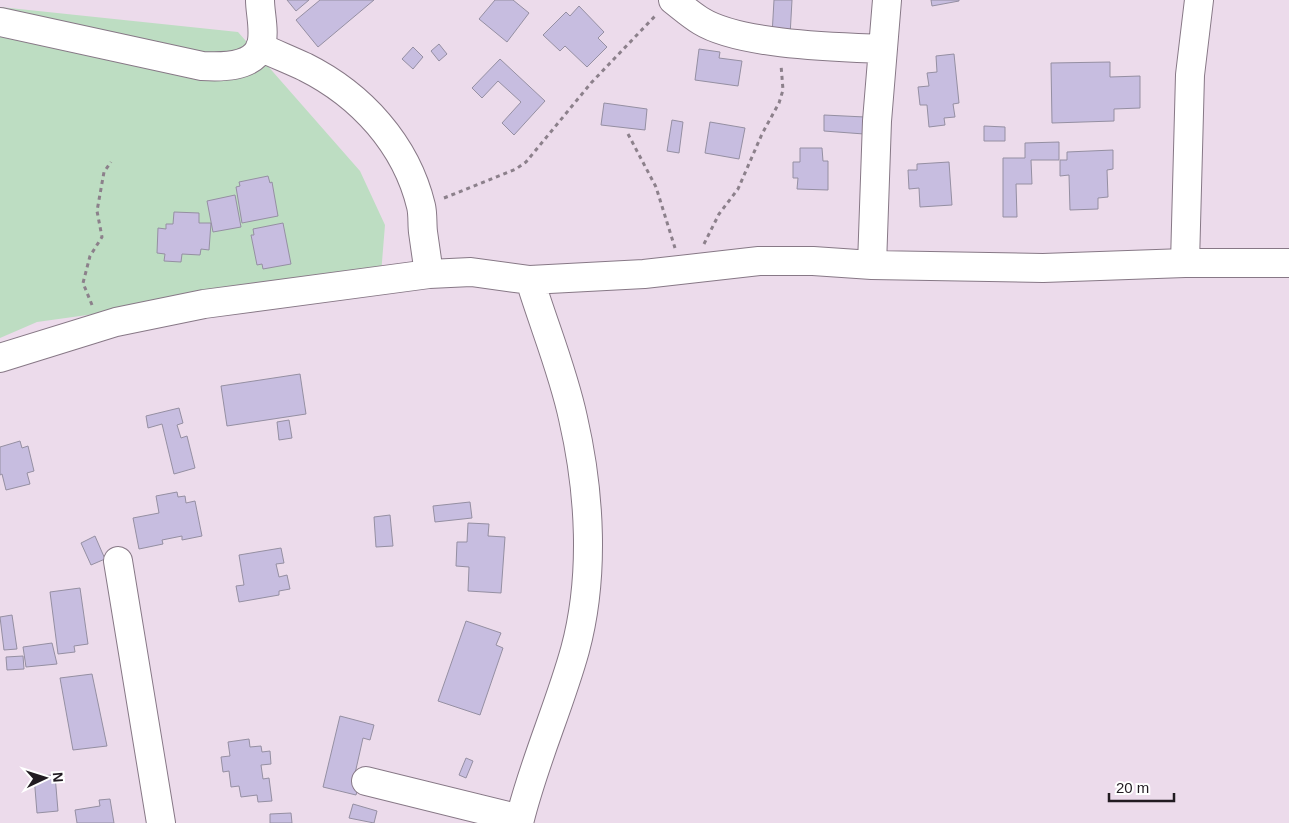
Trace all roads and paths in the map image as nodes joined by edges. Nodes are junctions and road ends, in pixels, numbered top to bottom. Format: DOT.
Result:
graph roads {
  1 [pos="260,0"];
  2 [pos="887,0"];
  3 [pos="1199,0"];
  4 [pos="665,7"];
  5 [pos="0,22"];
  6 [pos="778,40"];
  7 [pos="260,48"];
  8 [pos="883,49"];
  9 [pos="628,134"];
  10 [pos="111,162"];
  11 [pos="422,207"];
  12 [pos="1185,263"];
  13 [pos="1289,263"];
  14 [pos="872,264"];
  15 [pos="689,269"];
  16 [pos="429,274"];
  17 [pos="530,280"];
  18 [pos="94,328"];
  19 [pos="0,358"];
  20 [pos="118,560"];
  21 [pos="366,781"];
  22 [pos="520,821"];
  23 [pos="160,823"];
  1 -- 7 [label="street"];
  2 -- 8 [label="street"];
  3 -- 12 [label="street"];
  4 -- 6 [label="street"];
  4 -- 11 [label="path"];
  5 -- 7 [label="street"];
  6 -- 8 [label="street"];
  6 -- 15 [label="path"];
  7 -- 11 [label="street"];
  8 -- 14 [label="street"];
  9 -- 15 [label="path"];
  10 -- 18 [label="path"];
  11 -- 16 [label="street"];
  12 -- 13 [label="street"];
  12 -- 14 [label="street"];
  14 -- 15 [label="street"];
  15 -- 17 [label="street"];
  16 -- 17 [label="street"];
  16 -- 18 [label="street"];
  17 -- 22 [label="street"];
  18 -- 19 [label="street"];
  20 -- 23 [label="street"];
  21 -- 22 [label="street"];
}
